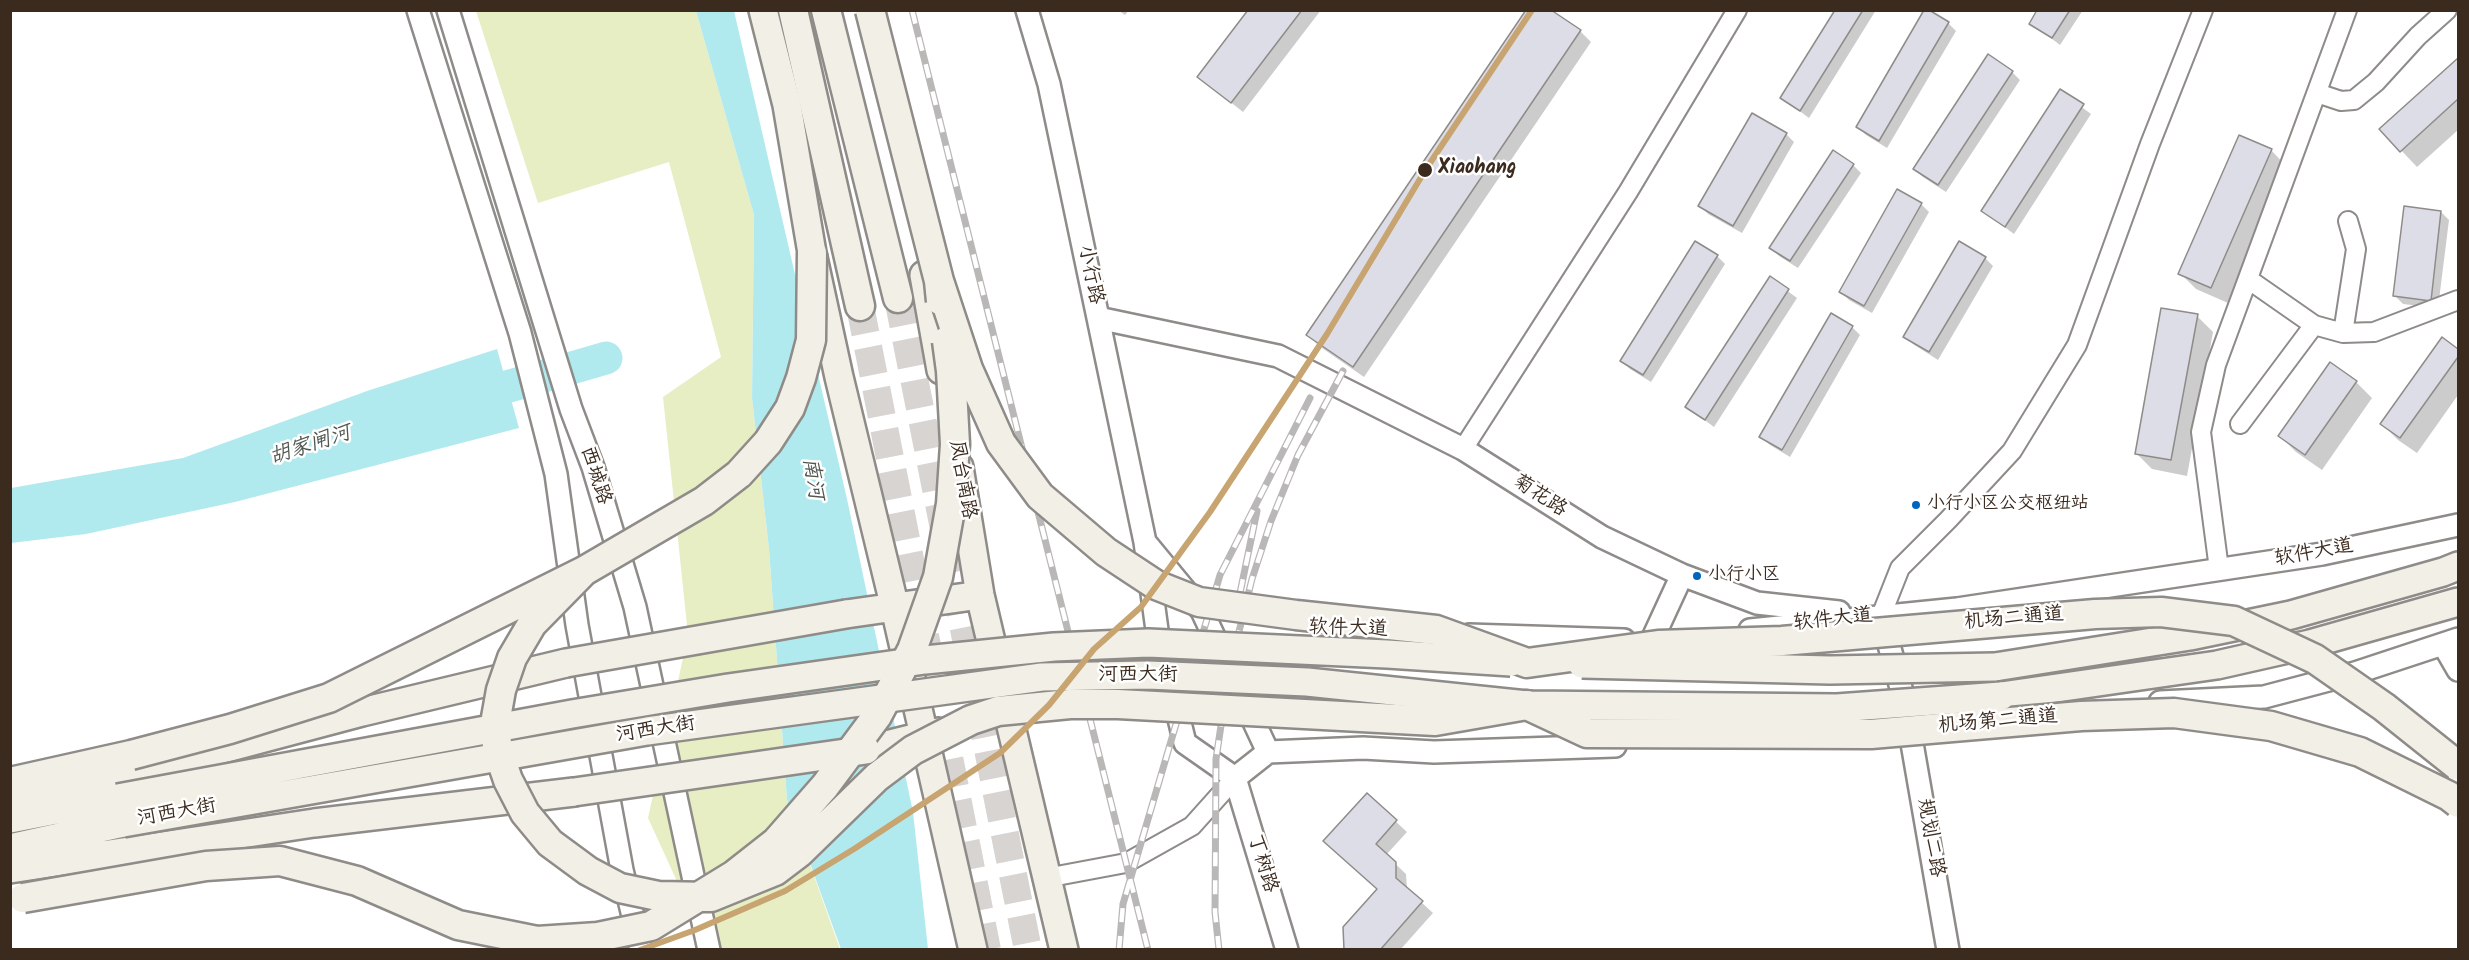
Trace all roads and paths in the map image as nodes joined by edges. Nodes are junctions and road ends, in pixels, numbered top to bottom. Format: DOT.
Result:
graph roads {
  1 [pos="418,10"];
  2 [pos="448,10"];
  3 [pos="763,10"];
  4 [pos="793,10"];
  5 [pos="826,10"];
  6 [pos="857,10"];
  7 [pos="870,10"];
  8 [pos="1027,10"];
  9 [pos="1737,10"];
  10 [pos="2203,10"];
  11 [pos="2347,10"];
  12 [pos="2447,10"];
  13 [pos="2317,93"];
  14 [pos="2348,220"];
  15 [pos="812,253"];
  16 [pos="2248,279"];
  17 [pos="939,281"];
  18 [pos="898,298"];
  19 [pos="2458,300"];
  20 [pos="860,306"];
  21 [pos="1098,318"];
  22 [pos="2314,325"];
  23 [pos="2343,333"];
  24 [pos="2240,424"];
  25 [pos="1463,449"];
  26 [pos="2458,525"];
  27 [pos="1145,542"];
  28 [pos="2219,569"];
  29 [pos="2451,569"];
  30 [pos="584,571"];
  31 [pos="1682,575"];
  32 [pos="980,595"];
  33 [pos="2454,603"];
  34 [pos="895,608"];
  35 [pos="1202,611"];
  36 [pos="1881,616"];
  37 [pos="1652,640"];
  38 [pos="2451,641"];
  39 [pos="1251,648"];
  40 [pos="1527,663"];
  41 [pos="2458,670"];
  42 [pos="1527,705"];
  43 [pos="1011,718"];
  44 [pos="1909,726"];
  45 [pos="924,735"];
  46 [pos="1268,752"];
  47 [pos="2458,766"];
  48 [pos="1235,778"];
  49 [pos="10,782"];
  50 [pos="10,796"];
  51 [pos="2458,803"];
  52 [pos="10,819"];
  53 [pos="10,848"];
  54 [pos="10,869"];
  55 [pos="1046,878"];
  56 [pos="17,899"];
  57 [pos="641,950"];
  58 [pos="709,950"];
  59 [pos="973,950"];
  60 [pos="1064,950"];
  61 [pos="1287,950"];
  62 [pos="1948,950"];
  1 -- 57 [label="street, 西城路"];
  2 -- 58 [label="street, 西城路"];
  3 -- 15 [label="main road"];
  4 -- 20 [label="highway"];
  5 -- 18 [label="highway"];
  6 -- 32 [label="main road, 凤台南路"];
  7 -- 17 [label="highway, bridge"];
  8 -- 21 [label="street, 小行路"];
  9 -- 25 [label="street"];
  10 -- 36 [label="street"];
  11 -- 13 [label="street"];
  12 -- 13 [label="street"];
  13 -- 16 [label="street"];
  14 -- 23 [label="street"];
  15 -- 30 [label="highway, bridge"];
  15 -- 34 [label="main road, bridge"];
  16 -- 22 [label="street"];
  16 -- 28 [label="street"];
  17 -- 40 [label="highway, bridge"];
  17 -- 56 [label="highway, bridge"];
  19 -- 23 [label="street"];
  21 -- 25 [label="street, 菊花路"];
  21 -- 27 [label="street, 小行路"];
  22 -- 23 [label="street"];
  22 -- 24 [label="street"];
  25 -- 31 [label="street, 菊花路"];
  26 -- 28 [label="street, 软件大道"];
  27 -- 35 [label="street, 小行路"];
  27 -- 48 [label="street, 小行路"];
  28 -- 36 [label="street, 软件大道"];
  29 -- 40 [label="main road, 软件大道, bridge"];
  30 -- 42 [label="highway, bridge"];
  30 -- 49 [label="highway, bridge"];
  31 -- 36 [label="street, 菊花路"];
  31 -- 37 [label="street"];
  32 -- 34 [label="main road"];
  32 -- 43 [label="main road, 凤台南路"];
  33 -- 42 [label="main road, bridge"];
  34 -- 45 [label="main road"];
  34 -- 50 [label="main road, bridge"];
  35 -- 37 [label="street, 软件大道"];
  35 -- 46 [label="street, 小行路"];
  36 -- 37 [label="street, 软件大道"];
  36 -- 44 [label="street"];
  38 -- 41 [label="street"];
  38 -- 44 [label="street"];
  39 -- 40 [label="main road, 软件大道, bridge"];
  39 -- 52 [label="main road, 河西大街, bridge"];
  40 -- 47 [label="highway, 机场二通道, bridge"];
  42 -- 51 [label="highway, 机场第二通道, bridge"];
  42 -- 53 [label="main road, 河西大街, bridge"];
  43 -- 45 [label="main road"];
  43 -- 55 [label="main road, 凤台南路"];
  44 -- 46 [label="street"];
  44 -- 62 [label="street, 规划二路"];
  45 -- 54 [label="main road, bridge"];
  45 -- 59 [label="main road"];
  46 -- 48 [label="street"];
  48 -- 55 [label="street"];
  48 -- 61 [label="street, 丁树路"];
  55 -- 60 [label="main road, 凤台南路"];
}
